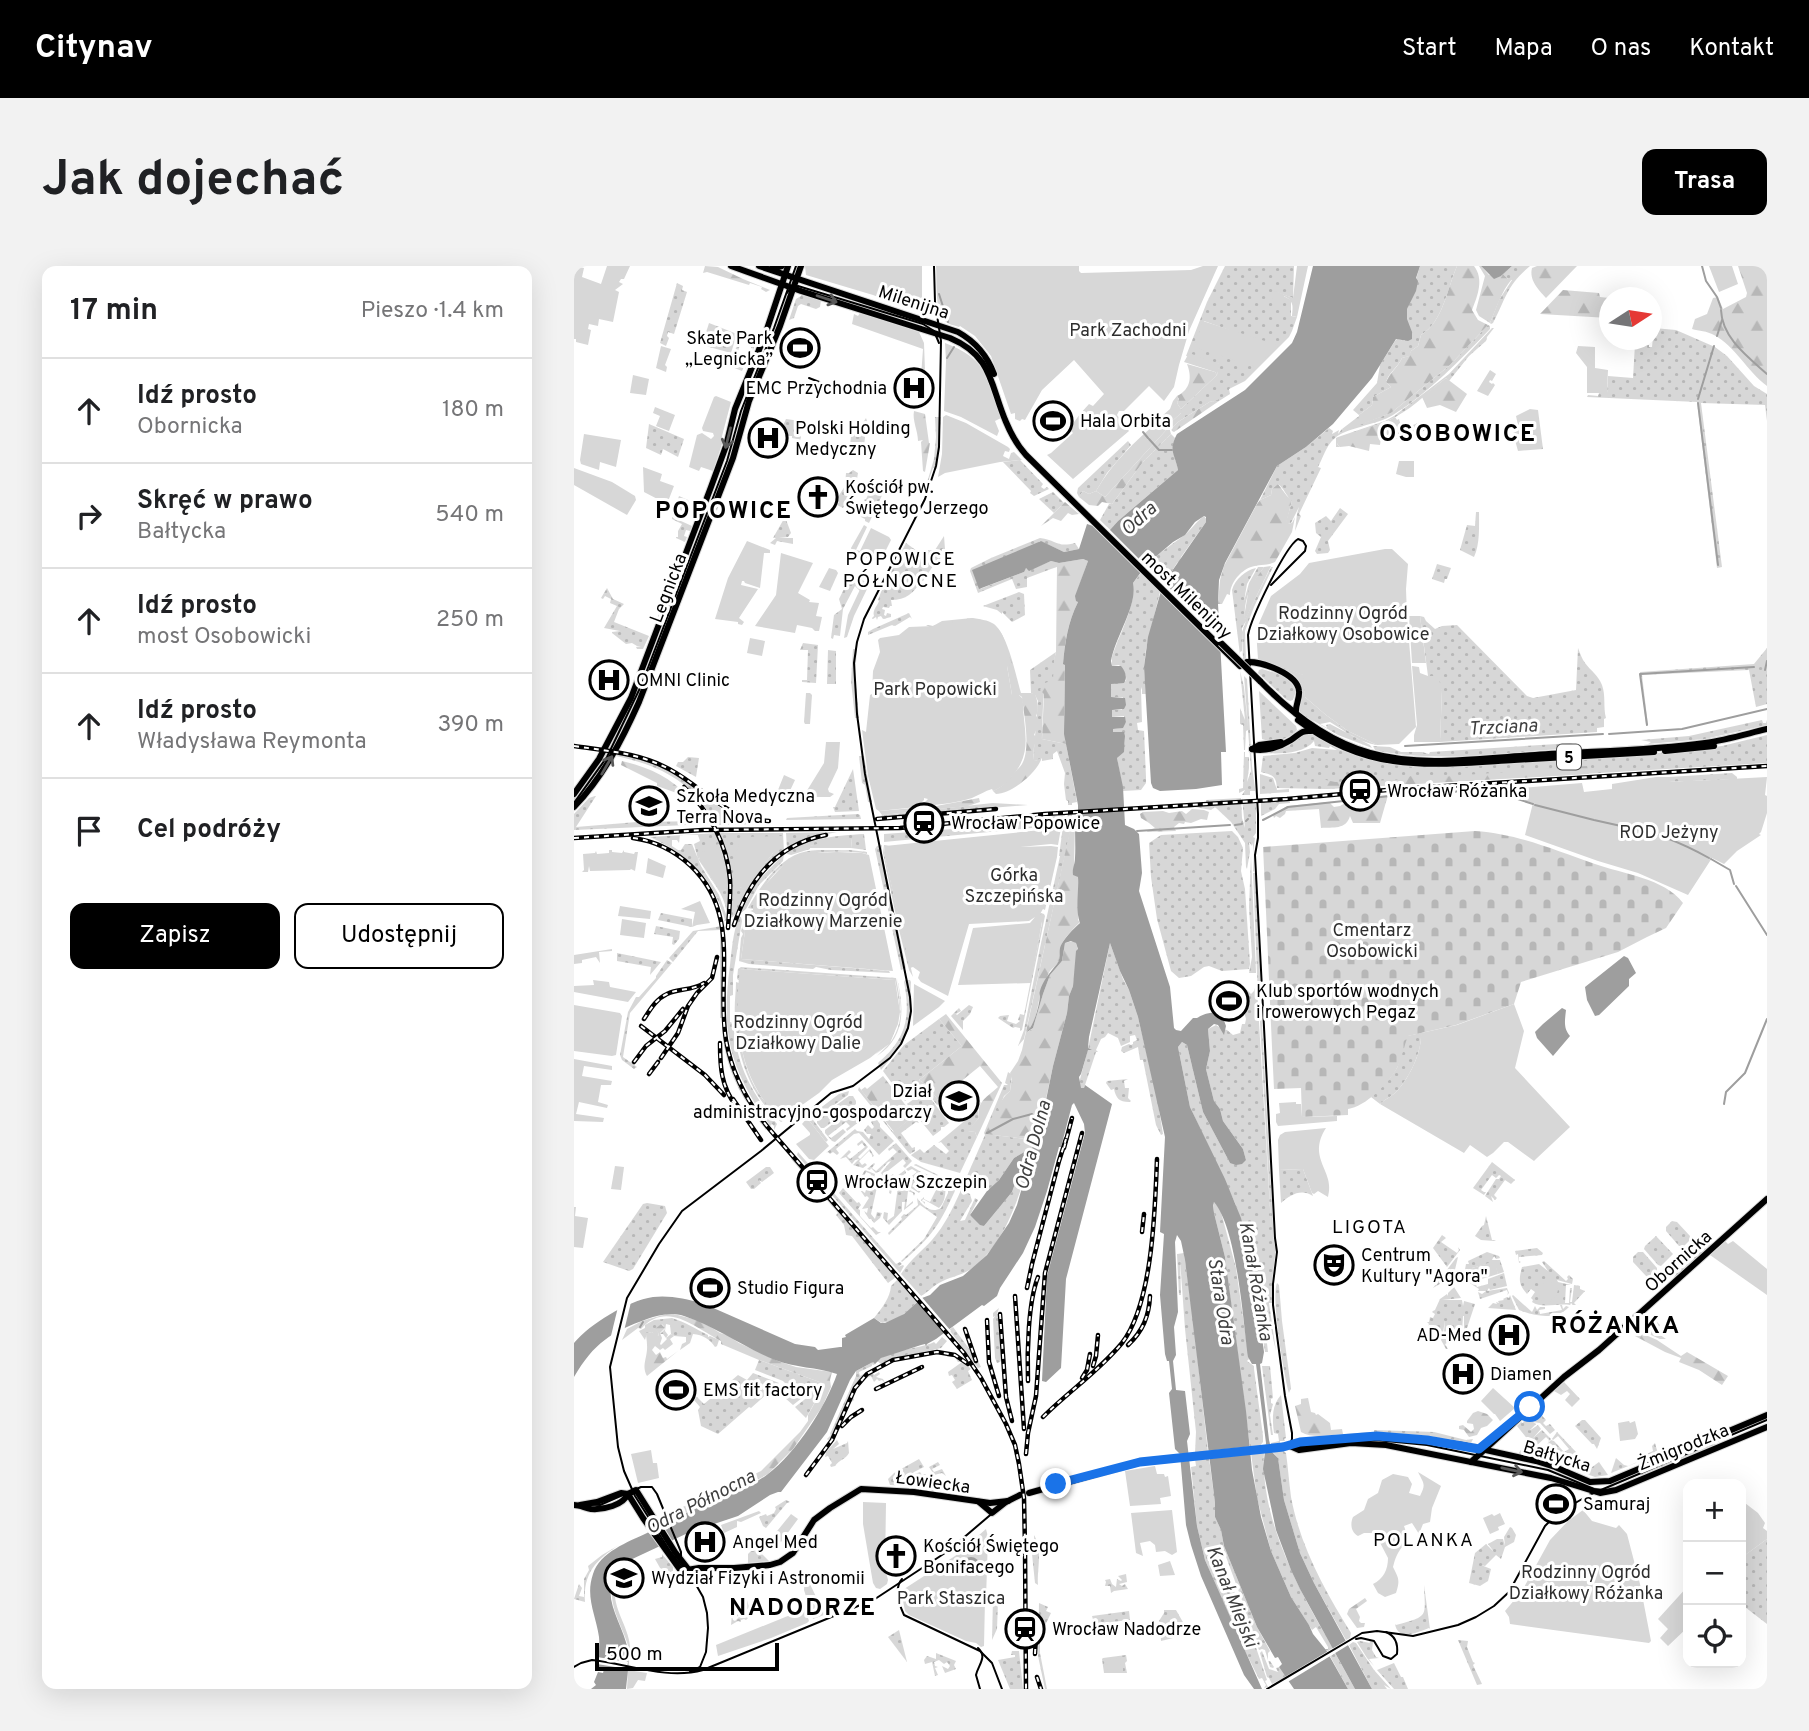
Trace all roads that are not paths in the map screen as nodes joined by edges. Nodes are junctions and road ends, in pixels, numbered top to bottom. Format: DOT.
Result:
graph roads {
  1 [pos="731,266"];
  2 [pos="759,266"];
  3 [pos="782,266"];
  4 [pos="788,266"];
  5 [pos="801,266"];
  6 [pos="769,269"];
  7 [pos="785,275"];
  8 [pos="764,278"];
  9 [pos="797,279"];
  10 [pos="782,284"];
  11 [pos="794,288"];
  12 [pos="778,299"];
  13 [pos="996,384"];
  14 [pos="1265,666"];
  15 [pos="1260,684"];
  16 [pos="1282,701"];
  17 [pos="1297,701"];
  18 [pos="1297,717"];
  19 [pos="1312,731"];
  20 [pos="1767,731"];
  21 [pos="1298,734"];
  22 [pos="1286,743"];
  23 [pos="574,794"];
  24 [pos="574,807"];
  25 [pos="1767,1199"];
  26 [pos="1767,1415"];
  27 [pos="1511,1424"];
  28 [pos="1767,1427"];
  29 [pos="1720,1435"];
  30 [pos="1491,1444"];
  31 [pos="1287,1446"];
  32 [pos="1721,1446"];
  33 [pos="1481,1450"];
  34 [pos="1494,1453"];
  35 [pos="1469,1461"];
  36 [pos="1610,1481"];
  37 [pos="1609,1492"];
  38 [pos="1029,1493"];
  39 [pos="628,1494"];
  40 [pos="1020,1496"];
  41 [pos="1008,1501"];
  42 [pos="981,1502"];
  43 [pos="577,1505"];
  44 [pos="653,1525"];
  45 [pos="668,1548"];
  46 [pos="689,1570"];
  1 -- 8 [label="main road, 5"];
  2 -- 6 [label="main road, 5"];
  3 -- 6 [label="main road"];
  4 -- 7 [label="main road, Legnicka"];
  5 -- 9 [label="main road, Legnicka"];
  6 -- 7 [label="main road, 5"];
  7 -- 9 [label="main road, 5"];
  7 -- 10 [label="main road, Legnicka"];
  8 -- 10 [label="main road, 5"];
  8 -- 12 [label="main road"];
  9 -- 11 [label="main road, Legnicka"];
  9 -- 13 [label="main road, Milenijna / 5"];
  10 -- 11 [label="main road, 5"];
  10 -- 12 [label="main road, Legnicka"];
  11 -- 13 [label="main road, Milenijna / 5, one-way"];
  24 -- 11 [label="main road, Legnicka, one-way"];
  12 -- 23 [label="main road, Legnicka, one-way"];
  13 -- 15 [label="main road, most Milenijny / 5, bridge"];
  14 -- 17 [label="main road"];
  15 -- 16 [label="main road, most Milenijny / 5"];
  15 -- 18 [label="main road, most Milenijny / 5"];
  16 -- 17 [label="main road"];
  16 -- 18 [label="main road, 5"];
  17 -- 18 [label="main road"];
  18 -- 19 [label="main road, 5"];
  18 -- 20 [label="main road, 5"];
  18 -- 21 [label="main road"];
  19 -- 20 [label="main road, 5"];
  19 -- 21 [label="main road"];
  21 -- 22 [label="main road"];
  25 -- 27 [label="main road, Obornicka"];
  26 -- 29 [label="main road, Żmigrodzka"];
  27 -- 30 [label="main road, Obornicka"];
  27 -- 33 [label="main road, Obornicka"];
  28 -- 32 [label="main road, Żmigrodzka"];
  29 -- 32 [label="main road"];
  29 -- 36 [label="main road, Żmigrodzka"];
  30 -- 33 [label="main road, Obornicka"];
  30 -- 34 [label="main road"];
  31 -- 33 [label="main road, Bałtycka"];
  31 -- 35 [label="main road, Bałtycka"];
  31 -- 38 [label="main road"];
  32 -- 37 [label="main road, Żmigrodzka"];
  33 -- 34 [label="main road, Bałtycka"];
  33 -- 35 [label="main road, Obornicka"];
  34 -- 36 [label="main road, Bałtycka"];
  35 -- 37 [label="main road, Bałtycka, one-way"];
  39 -- 43 [label="main road"];
  39 -- 44 [label="main road"];
  39 -- 44 [label="main road"];
  40 -- 41 [label="main road"];
  41 -- 42 [label="main road"];
  41 -- 42 [label="main road, Łowiecka"];
  42 -- 46 [label="main road, Łowiecka"];
  44 -- 45 [label="main road"];
  45 -- 46 [label="main road"];
  45 -- 46 [label="main road, Łowiecka"];
}
